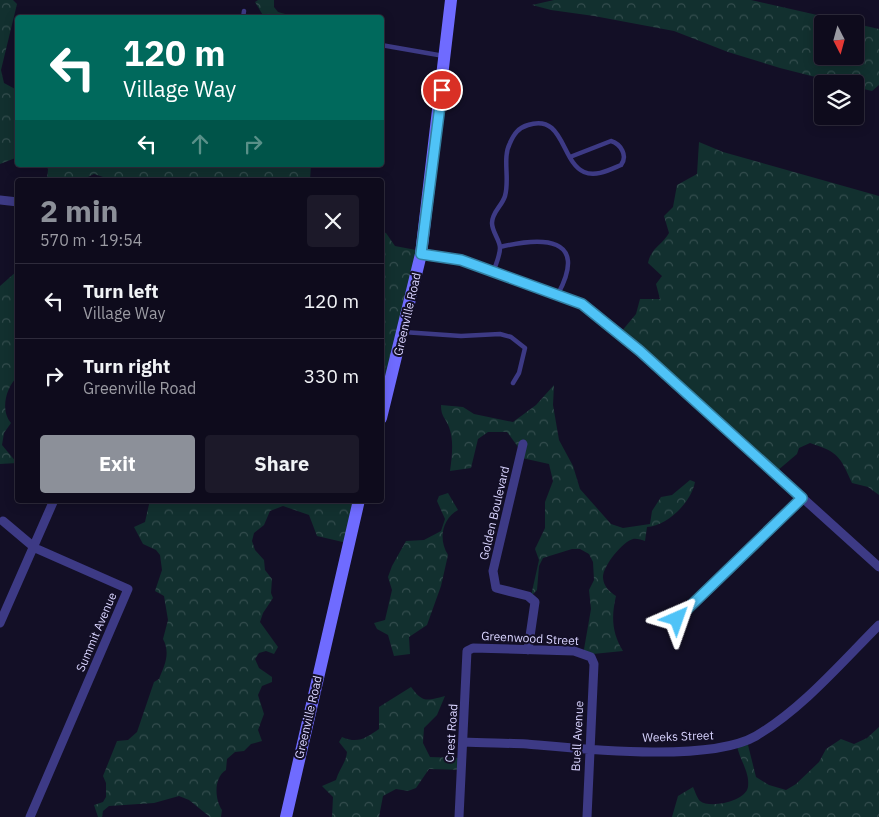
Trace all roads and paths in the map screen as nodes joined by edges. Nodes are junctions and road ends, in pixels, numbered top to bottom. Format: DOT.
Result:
graph roads {
  1 [pos="451,0"];
  2 [pos="244,11"];
  3 [pos="243,15"];
  4 [pos="384,46"];
  5 [pos="445,56"];
  6 [pos="570,156"];
  7 [pos="0,200"];
  8 [pos="15,202"];
  9 [pos="500,248"];
  10 [pos="421,254"];
  11 [pos="494,270"];
  12 [pos="558,294"];
  13 [pos="403,332"];
  14 [pos="512,384"];
  15 [pos="384,406"];
  16 [pos="523,444"];
  17 [pos="802,498"];
  18 [pos="53,503"];
  19 [pos="358,503"];
  20 [pos="2,521"];
  21 [pos="35,548"];
  22 [pos="879,567"];
  23 [pos="677,619"];
  24 [pos="0,623"];
  25 [pos="879,625"];
  26 [pos="528,650"];
  27 [pos="467,651"];
  28 [pos="592,657"];
  29 [pos="463,742"];
  30 [pos="589,750"];
  31 [pos="30,817"];
  32 [pos="286,817"];
  33 [pos="459,817"];
  34 [pos="587,817"];
  1 -- 5 [label="main road, Greenville Road"];
  2 -- 3 [label="lane"];
  4 -- 5 [label="lane"];
  5 -- 10 [label="main road, Greenville Road"];
  6 -- 6 [label="lane"];
  6 -- 9 [label="lane"];
  7 -- 8 [label="street"];
  9 -- 11 [label="lane"];
  9 -- 12 [label="lane"];
  10 -- 11 [label="street"];
  10 -- 13 [label="main road, Greenville Road"];
  11 -- 12 [label="street"];
  12 -- 17 [label="street"];
  13 -- 14 [label="lane"];
  13 -- 15 [label="main road, Greenville Road"];
  16 -- 26 [label="street, Golden Boulevard"];
  17 -- 22 [label="street"];
  17 -- 23 [label="street"];
  18 -- 21 [label="street"];
  19 -- 32 [label="main road, Greenville Road"];
  20 -- 21 [label="street, Summit Avenue"];
  21 -- 24 [label="street"];
  21 -- 31 [label="street, Summit Avenue"];
  25 -- 30 [label="street, Weeks Street"];
  26 -- 27 [label="street, Greenwood Street"];
  26 -- 28 [label="street, Greenwood Street"];
  27 -- 29 [label="street, Crest Road"];
  28 -- 30 [label="street, Buell Avenue"];
  29 -- 30 [label="street, Weeks Street"];
  29 -- 33 [label="street, Crest Road"];
  30 -- 34 [label="street, Buell Avenue"];
}
